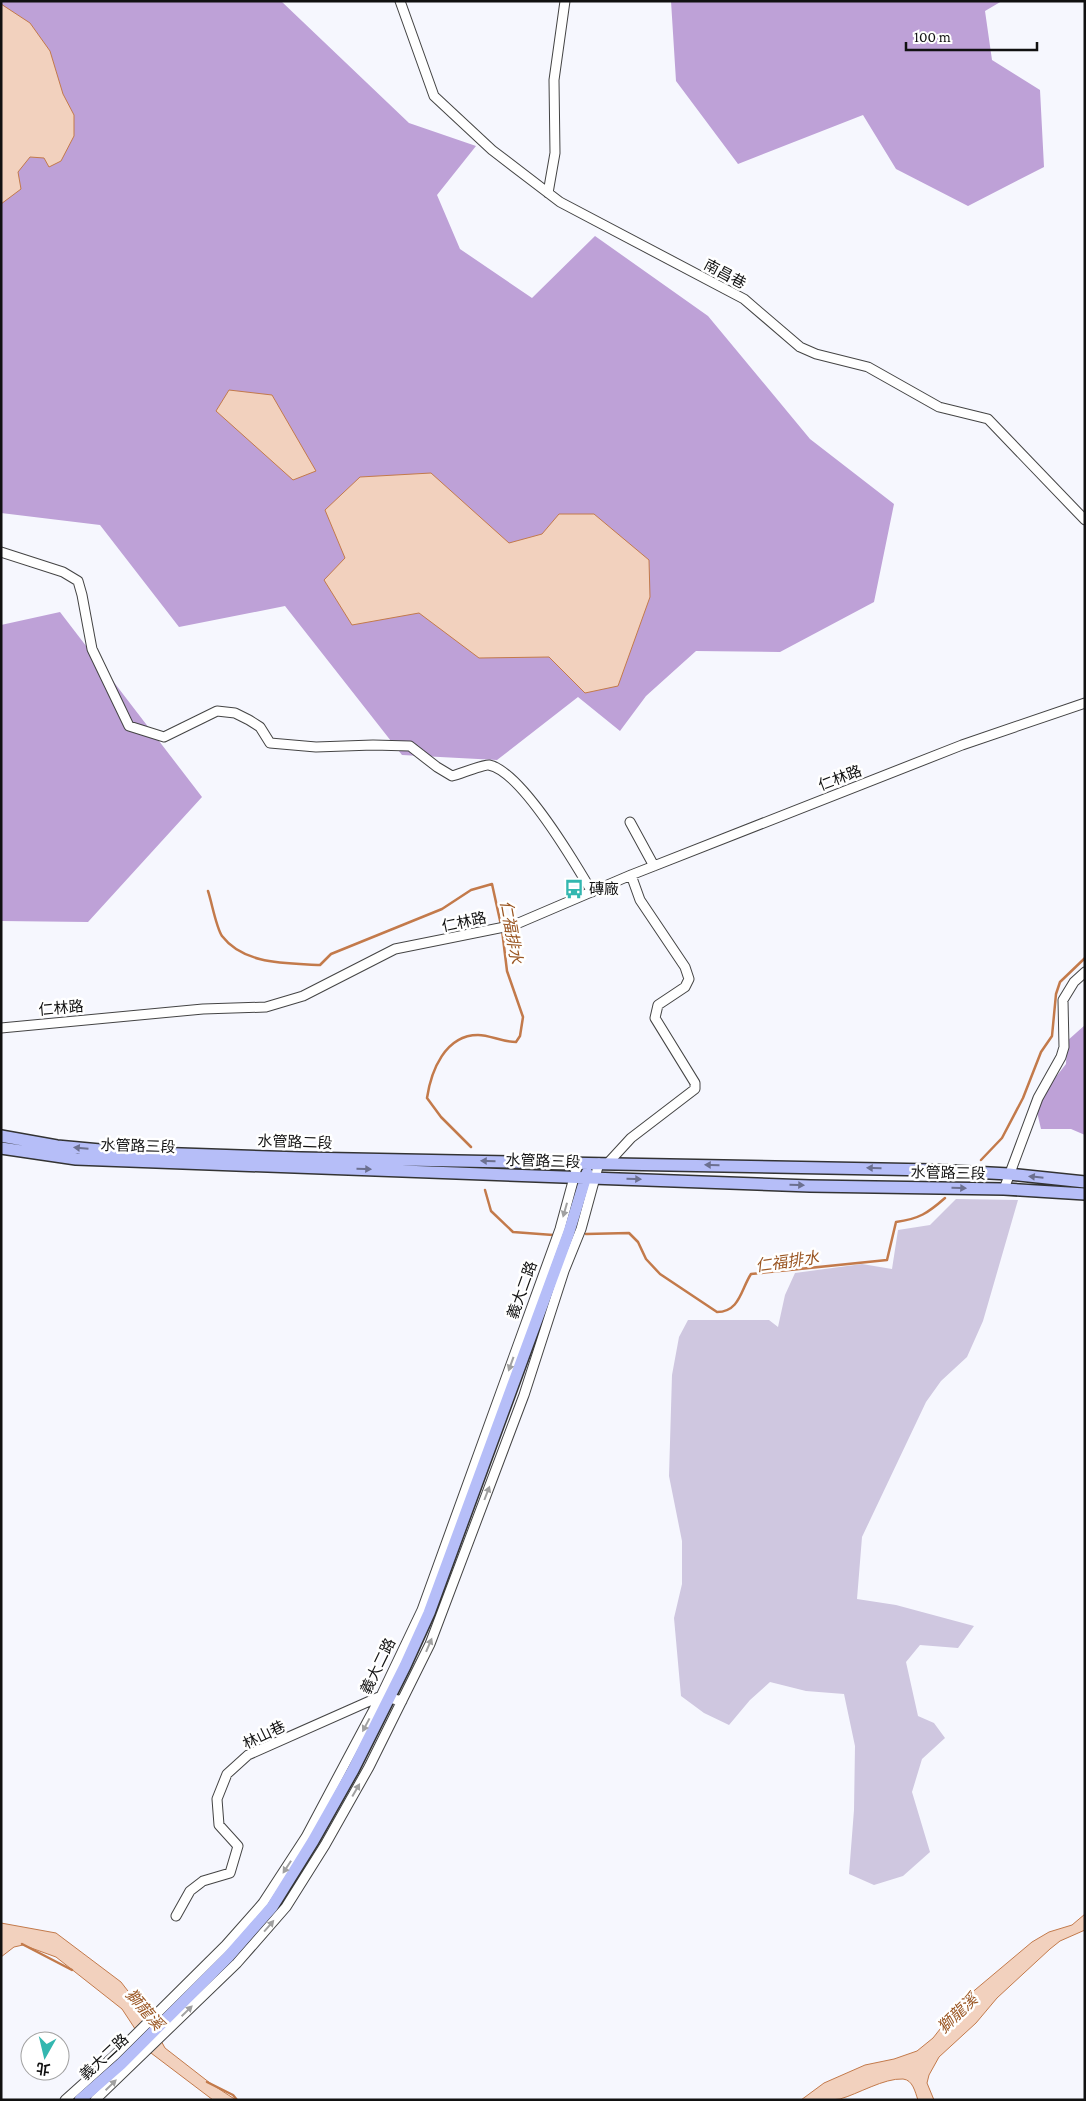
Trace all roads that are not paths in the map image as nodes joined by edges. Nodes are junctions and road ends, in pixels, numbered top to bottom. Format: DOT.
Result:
graph roads {
  1 [pos="400,1"];
  2 [pos="565,1"];
  3 [pos="548,193"];
  4 [pos="1085,520"];
  5 [pos="1,552"];
  6 [pos="1085,703"];
  7 [pos="630,822"];
  8 [pos="654,866"];
  9 [pos="631,875"];
  10 [pos="592,892"];
  11 [pos="1085,972"];
  12 [pos="1,1028"];
  13 [pos="1,1136"];
  14 [pos="1,1148"];
  15 [pos="594,1163"];
  16 [pos="1009,1174"];
  17 [pos="585,1177"];
  18 [pos="1085,1182"];
  19 [pos="1004,1189"];
  20 [pos="1085,1194"];
  21 [pos="385,1697"];
  22 [pos="402,1701"];
  23 [pos="176,1916"];
  24 [pos="228,1957"];
  25 [pos="121,2063"];
  26 [pos="65,2100"];
  27 [pos="80,2100"];
  28 [pos="95,2100"];
  1 -- 3 [label="street, 南昌巷"];
  2 -- 3 [label="street"];
  3 -- 4 [label="street, 南昌巷"];
  5 -- 10 [label="street"];
  6 -- 8 [label="street, 仁林路"];
  7 -- 8 [label="street"];
  8 -- 9 [label="street, 仁林路"];
  9 -- 10 [label="street, 仁林路"];
  9 -- 15 [label="street"];
  10 -- 12 [label="street, 仁林路"];
  11 -- 16 [label="street"];
  15 -- 13 [label="main road, 水管路二段, one-way"];
  14 -- 17 [label="main road, 水管路三段, one-way"];
  16 -- 15 [label="main road, 水管路三段, one-way"];
  15 -- 17 [label="main road, 義大二路"];
  18 -- 16 [label="main road, 水管路三段, one-way"];
  16 -- 19 [label="street"];
  17 -- 19 [label="main road, 水管路三段, one-way"];
  17 -- 21 [label="main road, 義大二路"];
  22 -- 17 [label="street, 義大二路, one-way"];
  19 -- 20 [label="main road, 水管路三段"];
  21 -- 22 [label="street"];
  21 -- 23 [label="street, 林山巷"];
  21 -- 24 [label="main road, 義大二路"];
  24 -- 22 [label="street, 義大二路, one-way"];
  24 -- 25 [label="main road, 義大二路"];
  25 -- 26 [label="street, 義大二路"];
  25 -- 27 [label="main road, 義大二路"];
  28 -- 25 [label="street, 義大二路, one-way"];
}
